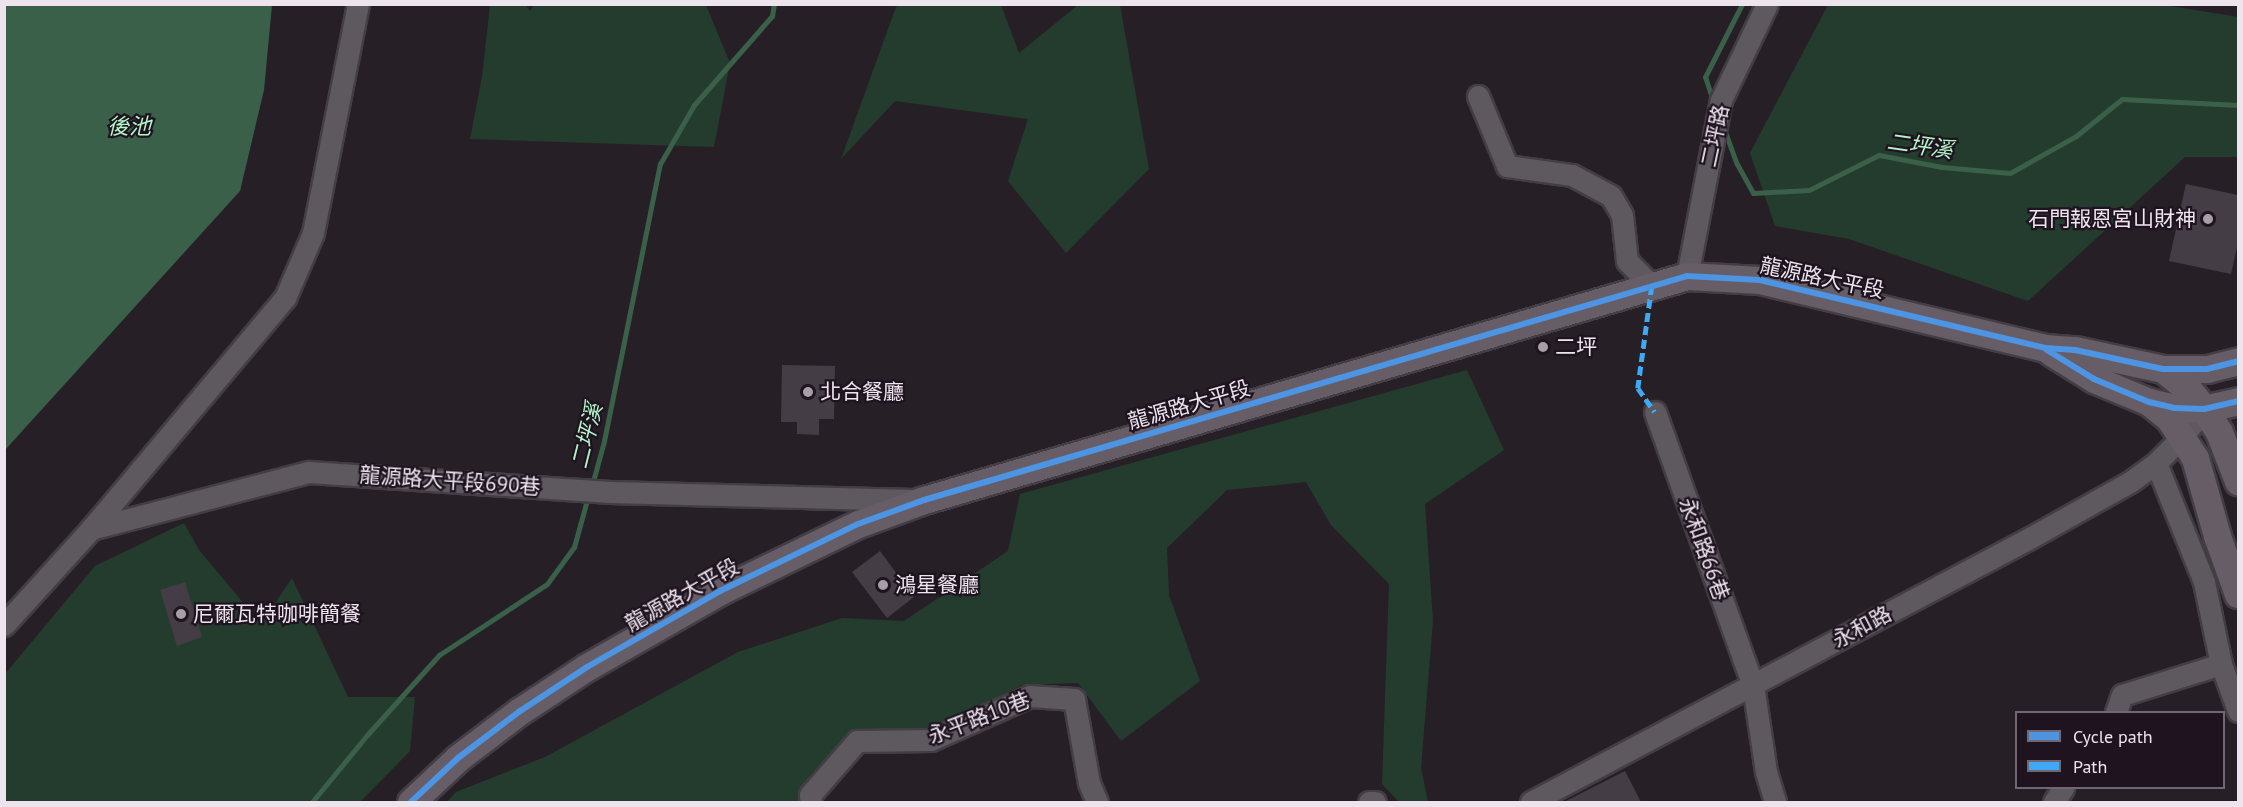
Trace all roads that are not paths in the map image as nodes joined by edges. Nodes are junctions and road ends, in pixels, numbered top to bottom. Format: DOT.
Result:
graph roads {
  1 [pos="358,4"];
  2 [pos="1767,4"];
  3 [pos="1478,96"];
  4 [pos="1686,276"];
  5 [pos="1652,286"];
  6 [pos="2045,348"];
  7 [pos="2238,363"];
  8 [pos="2163,369"];
  9 [pos="2238,401"];
  10 [pos="2149,402"];
  11 [pos="2204,409"];
  12 [pos="1655,412"];
  13 [pos="2183,436"];
  14 [pos="2156,463"];
  15 [pos="2238,481"];
  16 [pos="2203,483"];
  17 [pos="924,500"];
  18 [pos="91,529"];
  19 [pos="2238,594"];
  20 [pos="4,625"];
  21 [pos="2221,664"];
  22 [pos="1753,685"];
  23 [pos="2116,711"];
  24 [pos="2238,711"];
  25 [pos="2062,789"];
  26 [pos="411,802"];
  27 [pos="811,802"];
  28 [pos="1097,802"];
  29 [pos="1369,802"];
  30 [pos="1375,802"];
  31 [pos="1531,802"];
  32 [pos="1775,802"];
  33 [pos="2054,802"];
  1 -- 18 [label="street"];
  2 -- 4 [label="street, 二坪路"];
  3 -- 5 [label="street"];
  4 -- 5 [label="main road, 龍源路大平段"];
  4 -- 6 [label="main road, 龍源路大平段"];
  5 -- 17 [label="main road, 龍源路大平段"];
  6 -- 8 [label="main road, 龍源路大平段"];
  6 -- 10 [label="main road, 龍源路大平段"];
  7 -- 8 [label="main road, 龍源路大平段"];
  7 -- 11 [label="main road, 龍源路大平段"];
  8 -- 11 [label="main road, 龍源路大平段"];
  9 -- 11 [label="main road, 龍源路大平段"];
  10 -- 11 [label="main road, 龍源路大平段"];
  10 -- 13 [label="main road"];
  11 -- 13 [label="street, 永和路"];
  11 -- 15 [label="main road"];
  11 -- 16 [label="main road"];
  12 -- 22 [label="street, 永和路66巷"];
  13 -- 14 [label="street, 永和路"];
  13 -- 16 [label="main road"];
  14 -- 21 [label="street"];
  14 -- 22 [label="street, 永和路"];
  16 -- 19 [label="main road"];
  17 -- 18 [label="street, 龍源路大平段690巷"];
  17 -- 26 [label="main road, 龍源路大平段"];
  18 -- 20 [label="street"];
  21 -- 23 [label="street"];
  21 -- 24 [label="street"];
  22 -- 31 [label="street, 永和路"];
  22 -- 32 [label="street, 永和路66巷"];
  25 -- 33 [label="street"];
  27 -- 28 [label="street, 永平路10巷"];
  29 -- 30 [label="street"];
}
